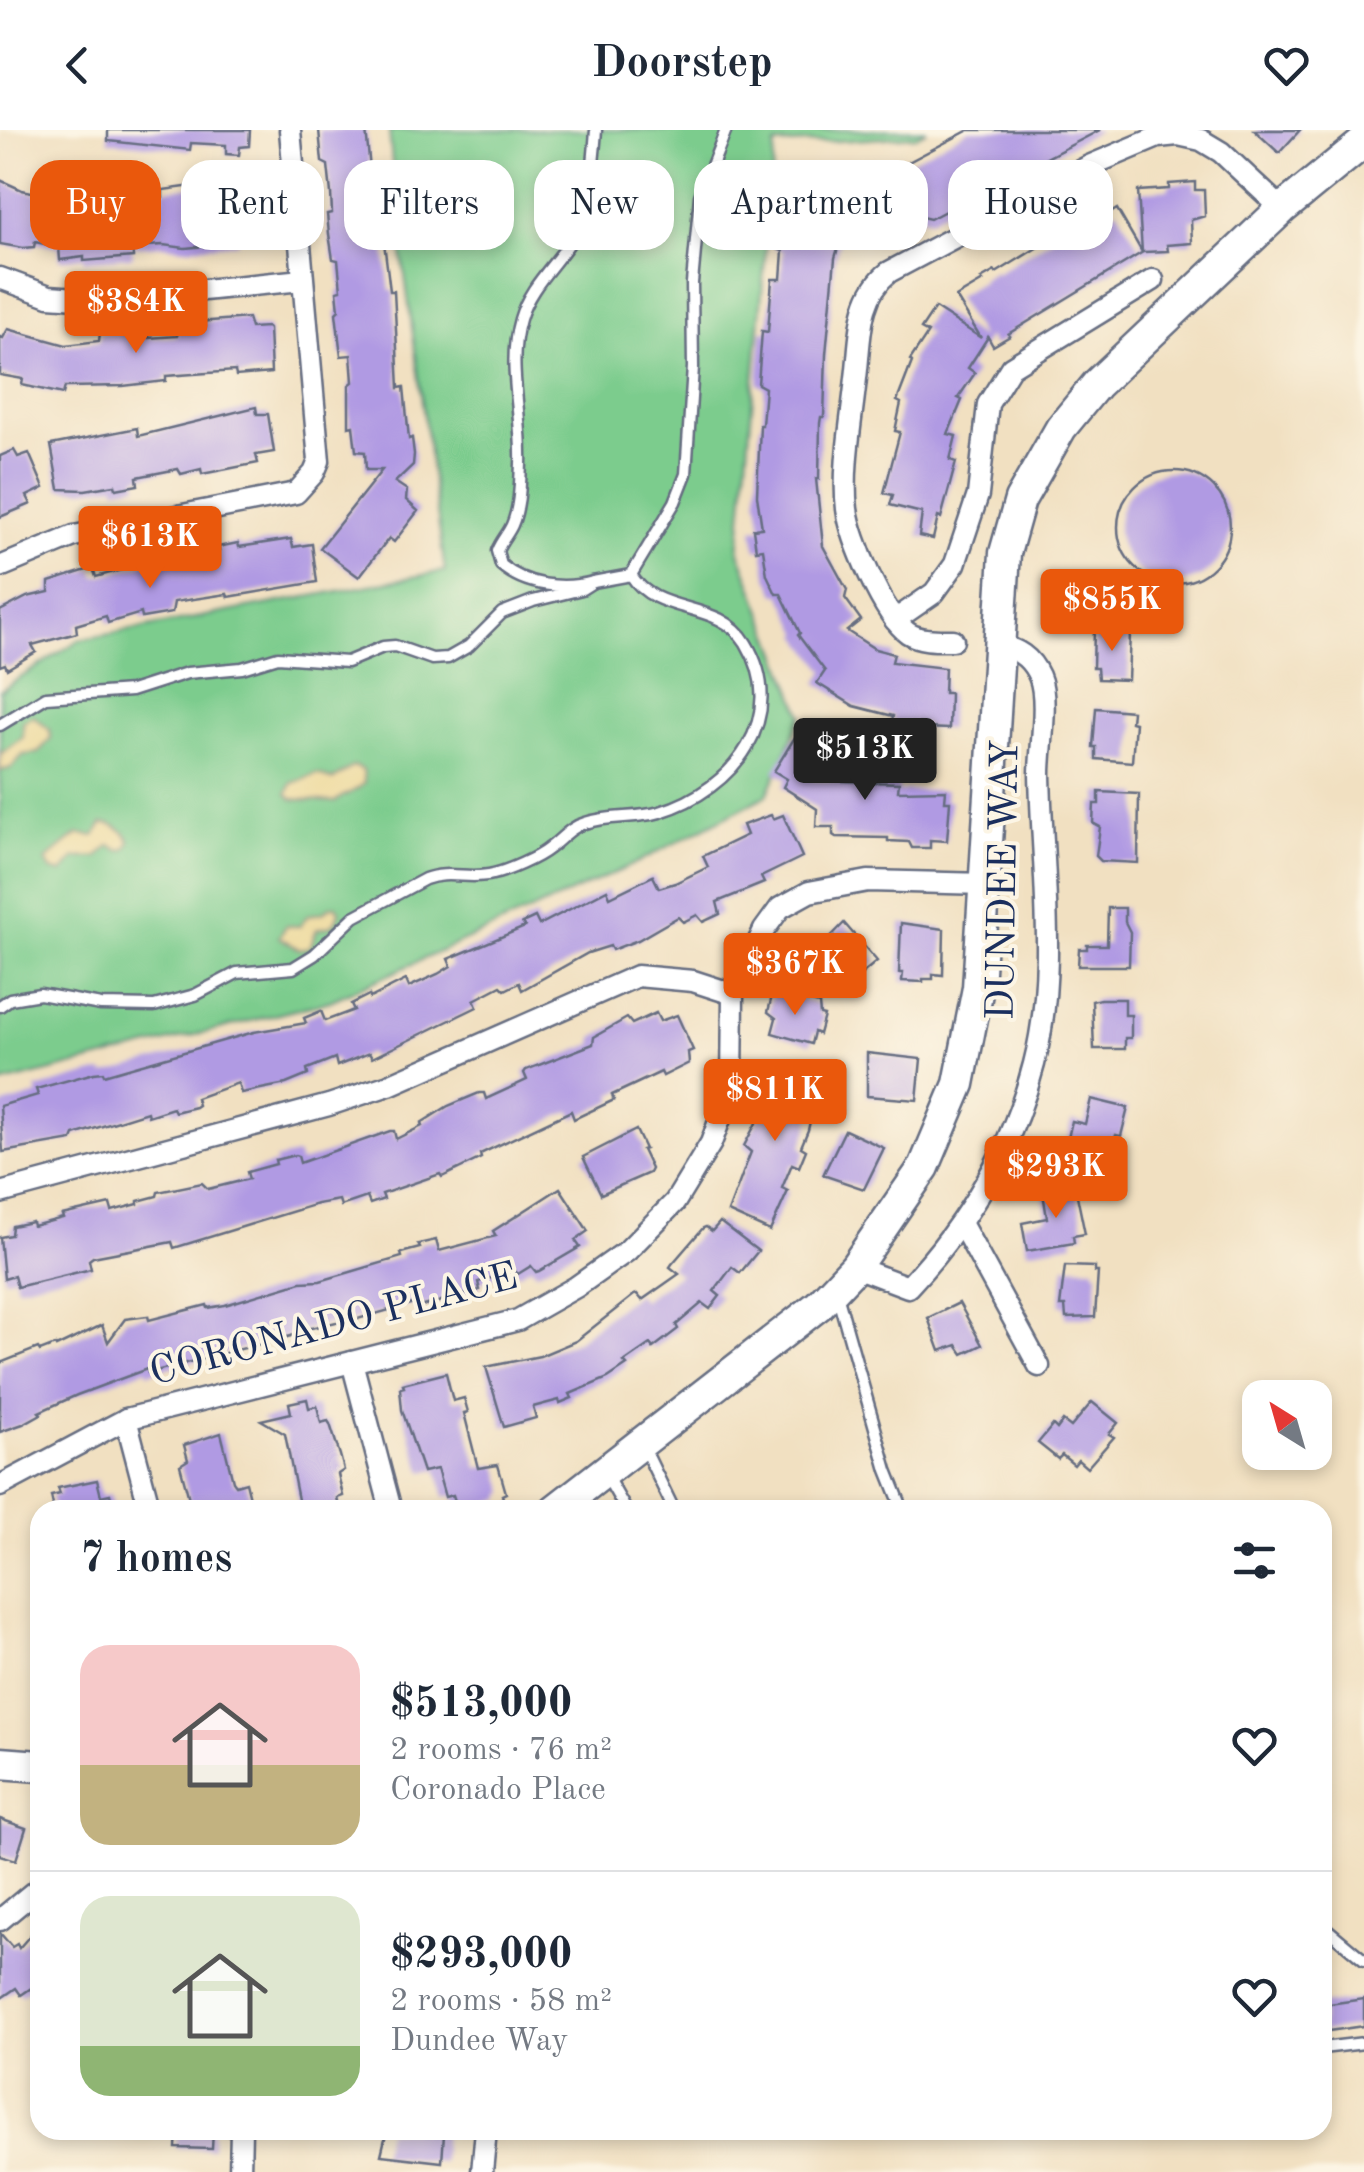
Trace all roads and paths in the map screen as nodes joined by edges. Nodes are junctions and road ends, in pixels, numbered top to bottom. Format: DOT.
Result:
graph roads {
  1 [pos="290,130"];
  2 [pos="596,130"];
  3 [pos="726,130"];
  4 [pos="1364,142"];
  5 [pos="1282,208"];
  6 [pos="0,278"];
  7 [pos="302,280"];
  8 [pos="1153,280"];
  9 [pos="0,566"];
  10 [pos="632,576"];
  11 [pos="593,582"];
  12 [pos="895,620"];
  13 [pos="953,640"];
  14 [pos="998,647"];
  15 [pos="0,725"];
  16 [pos="986,884"];
  17 [pos="734,994"];
  18 [pos="0,1006"];
  19 [pos="0,1194"];
  20 [pos="961,1223"];
  21 [pos="845,1278"];
  22 [pos="352,1362"];
  23 [pos="1038,1366"];
  24 [pos="126,1419"];
  25 [pos="642,1442"];
  26 [pos="604,1472"];
  27 [pos="0,1486"];
  28 [pos="147,1500"];
  29 [pos="388,1500"];
  30 [pos="568,1500"];
  31 [pos="620,1500"];
  32 [pos="669,1500"];
  33 [pos="899,1500"];
  34 [pos="0,1762"];
  35 [pos="30,1765"];
  36 [pos="30,1896"];
  37 [pos="0,1920"];
  38 [pos="1332,1933"];
  39 [pos="1364,1960"];
  40 [pos="1364,2043"];
  41 [pos="1332,2047"];
  42 [pos="241,2140"];
  43 [pos="485,2140"];
  44 [pos="240,2172"];
  45 [pos="482,2172"];
  1 -- 7 [label="street"];
  2 -- 11 [label="lane"];
  3 -- 10 [label="lane"];
  4 -- 5 [label="street"];
  5 -- 12 [label="street"];
  5 -- 14 [label="street"];
  6 -- 7 [label="street"];
  7 -- 9 [label="street"];
  8 -- 12 [label="street"];
  10 -- 11 [label="lane"];
  10 -- 18 [label="lane"];
  11 -- 15 [label="lane"];
  12 -- 13 [label="street"];
  14 -- 16 [label="street"];
  14 -- 20 [label="street, DUNDEE WAY"];
  16 -- 17 [label="street, CORONADO PLACE"];
  16 -- 21 [label="street"];
  17 -- 19 [label="street"];
  17 -- 22 [label="street, CORONADO PLACE"];
  20 -- 21 [label="street, DUNDEE WAY"];
  20 -- 23 [label="street"];
  21 -- 25 [label="street"];
  21 -- 33 [label="lane"];
  22 -- 24 [label="street, CORONADO PLACE"];
  22 -- 29 [label="street"];
  24 -- 27 [label="street, CORONADO PLACE"];
  24 -- 28 [label="street"];
  25 -- 26 [label="street"];
  25 -- 32 [label="lane"];
  26 -- 30 [label="street"];
  26 -- 31 [label="lane"];
  34 -- 35 [label="street"];
  36 -- 37 [label="street"];
  38 -- 39 [label="lane"];
  40 -- 41 [label="lane"];
  42 -- 44 [label="street"];
  43 -- 45 [label="street"];
}
